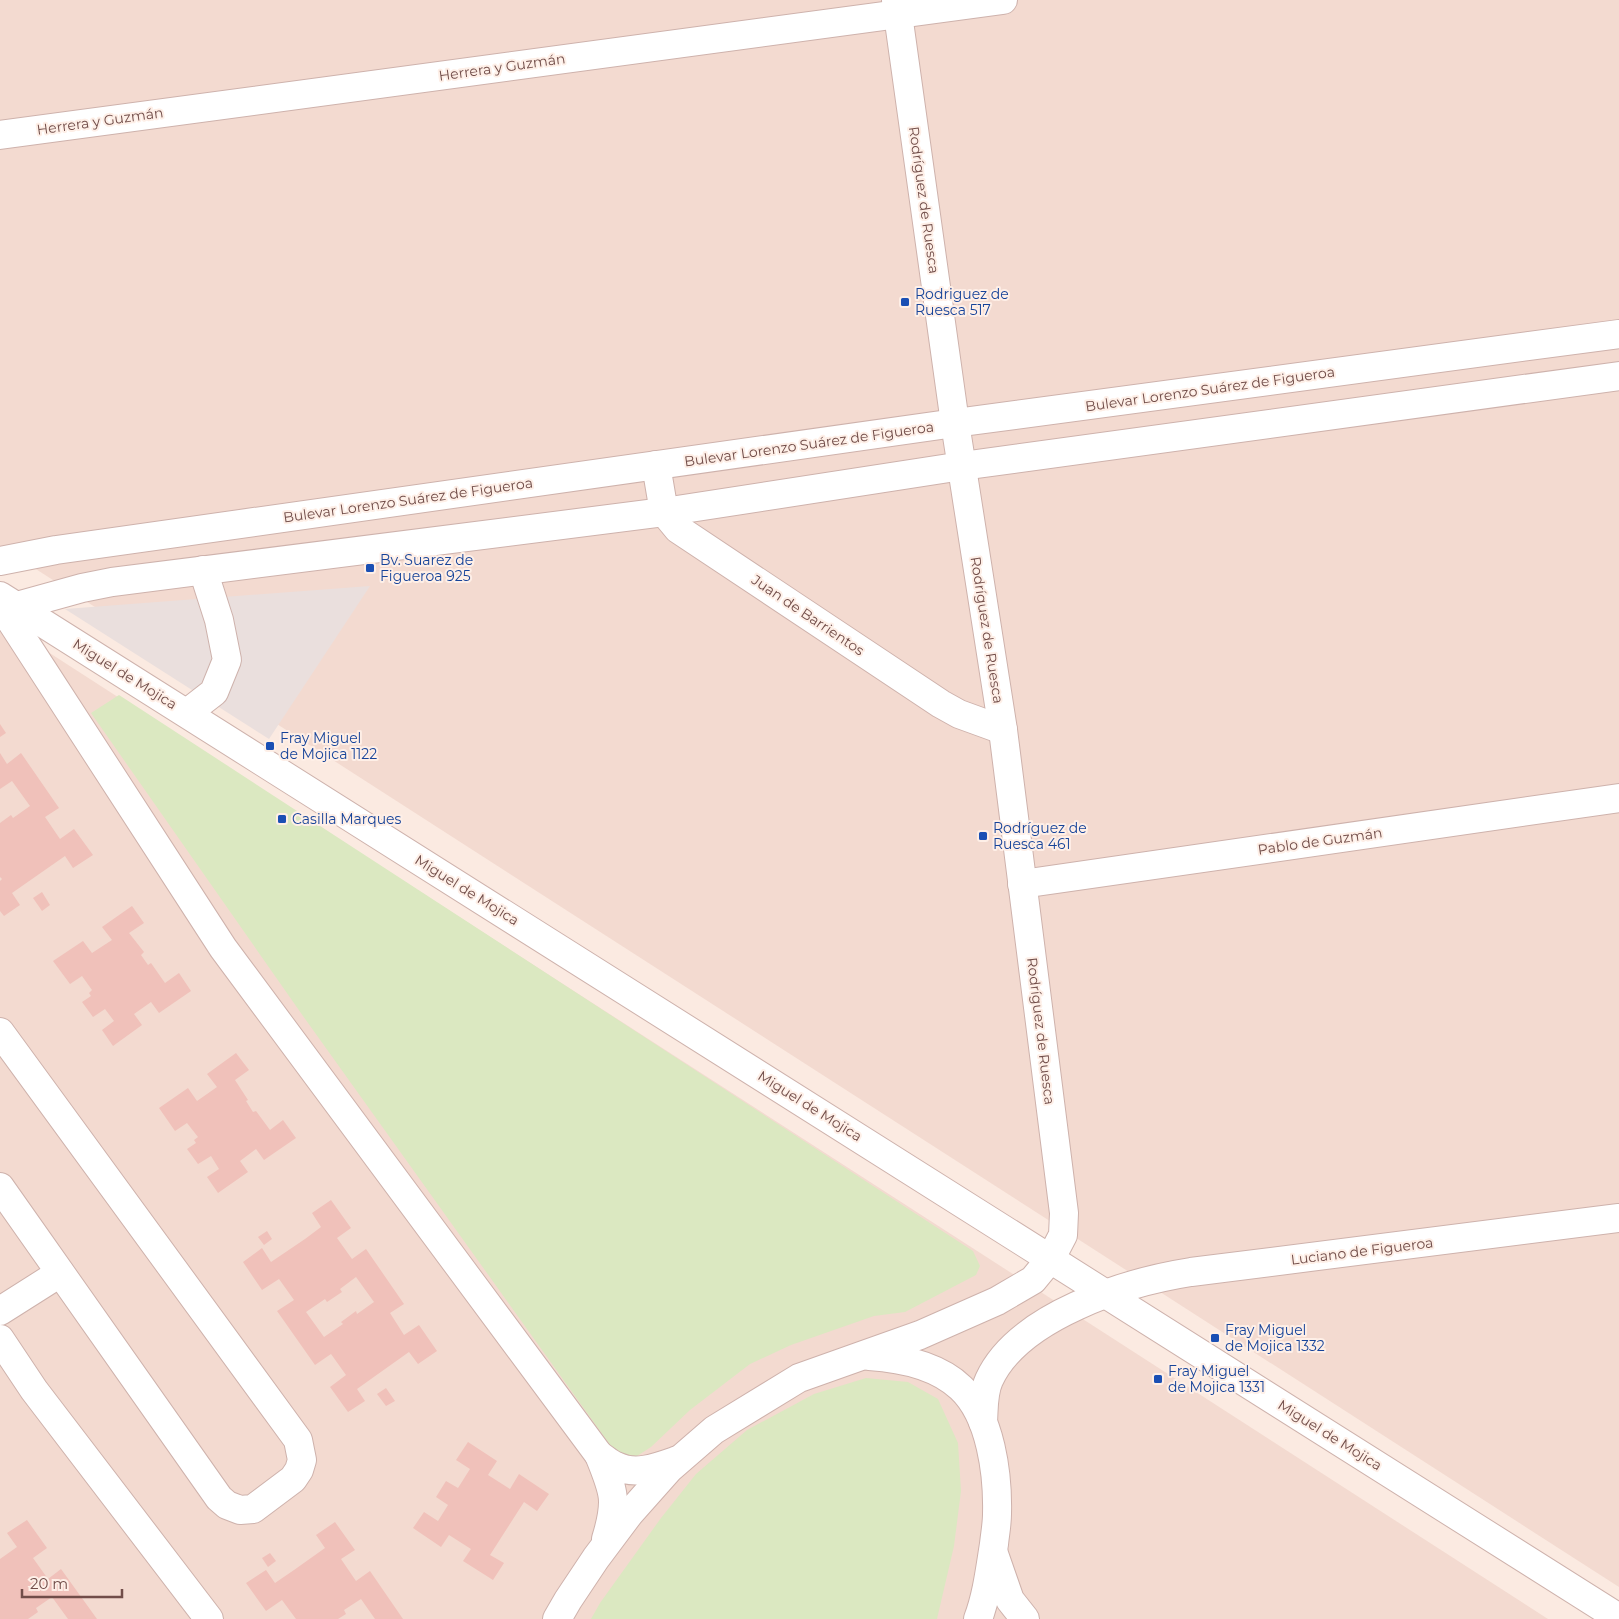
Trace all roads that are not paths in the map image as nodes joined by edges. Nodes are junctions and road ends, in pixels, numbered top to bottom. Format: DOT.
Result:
graph roads {
  1 [pos="1003,0"];
  2 [pos="897,7"];
  3 [pos="0,135"];
  4 [pos="1619,334"];
  5 [pos="1619,376"];
  6 [pos="954,423"];
  7 [pos="656,465"];
  8 [pos="962,466"];
  9 [pos="664,512"];
  10 [pos="0,561"];
  11 [pos="203,570"];
  12 [pos="6,602"];
  13 [pos="187,713"];
  14 [pos="1002,730"];
  15 [pos="1619,798"];
  16 [pos="1022,884"];
  17 [pos="0,1032"];
  18 [pos="0,1187"];
  19 [pos="1619,1218"];
  20 [pos="1051,1258"];
  21 [pos="60,1273"];
  22 [pos="1108,1294"];
  23 [pos="0,1310"];
  24 [pos="0,1339"];
  25 [pos="863,1355"];
  26 [pos="983,1422"];
  27 [pos="599,1455"];
  28 [pos="679,1460"];
  29 [pos="604,1548"];
  30 [pos="993,1550"];
  31 [pos="1619,1618"];
  32 [pos="210,1619"];
  33 [pos="557,1619"];
  34 [pos="978,1619"];
  35 [pos="1025,1619"];
  1 -- 2 [label="street, Herrera y Guzmán"];
  2 -- 3 [label="street, Herrera y Guzmán"];
  2 -- 6 [label="street, Rodríguez de Ruesca"];
  4 -- 6 [label="street, Bulevar Lorenzo Suárez de Figueroa"];
  5 -- 8 [label="street"];
  6 -- 7 [label="street, Bulevar Lorenzo Suárez de Figueroa"];
  6 -- 8 [label="street, Rodríguez de Ruesca"];
  7 -- 9 [label="street"];
  7 -- 10 [label="street, Bulevar Lorenzo Suárez de Figueroa"];
  8 -- 9 [label="street"];
  8 -- 14 [label="street, Rodríguez de Ruesca"];
  9 -- 11 [label="street"];
  9 -- 14 [label="street, Juan de Barrientos"];
  11 -- 12 [label="street"];
  11 -- 13 [label="street"];
  12 -- 13 [label="street, Miguel de Mojica"];
  12 -- 27 [label="street"];
  13 -- 20 [label="street, Miguel de Mojica"];
  14 -- 16 [label="street, Rodríguez de Ruesca"];
  15 -- 16 [label="street, Pablo de Guzmán"];
  16 -- 20 [label="street, Rodríguez de Ruesca"];
  17 -- 21 [label="street"];
  18 -- 21 [label="street"];
  19 -- 22 [label="street, Luciano de Figueroa"];
  20 -- 22 [label="street, Miguel de Mojica"];
  20 -- 25 [label="street, Rodríguez de Ruesca"];
  21 -- 23 [label="street"];
  22 -- 26 [label="street, Luciano de Figueroa"];
  22 -- 31 [label="street, Miguel de Mojica"];
  24 -- 32 [label="street"];
  25 -- 26 [label="street"];
  25 -- 28 [label="street, Rodríguez de Ruesca"];
  26 -- 30 [label="street"];
  27 -- 28 [label="street"];
  27 -- 29 [label="street"];
  28 -- 29 [label="street, Rodríguez de Ruesca"];
  29 -- 33 [label="street, Rodríguez de Ruesca"];
  30 -- 34 [label="street"];
  30 -- 35 [label="street"];
}
